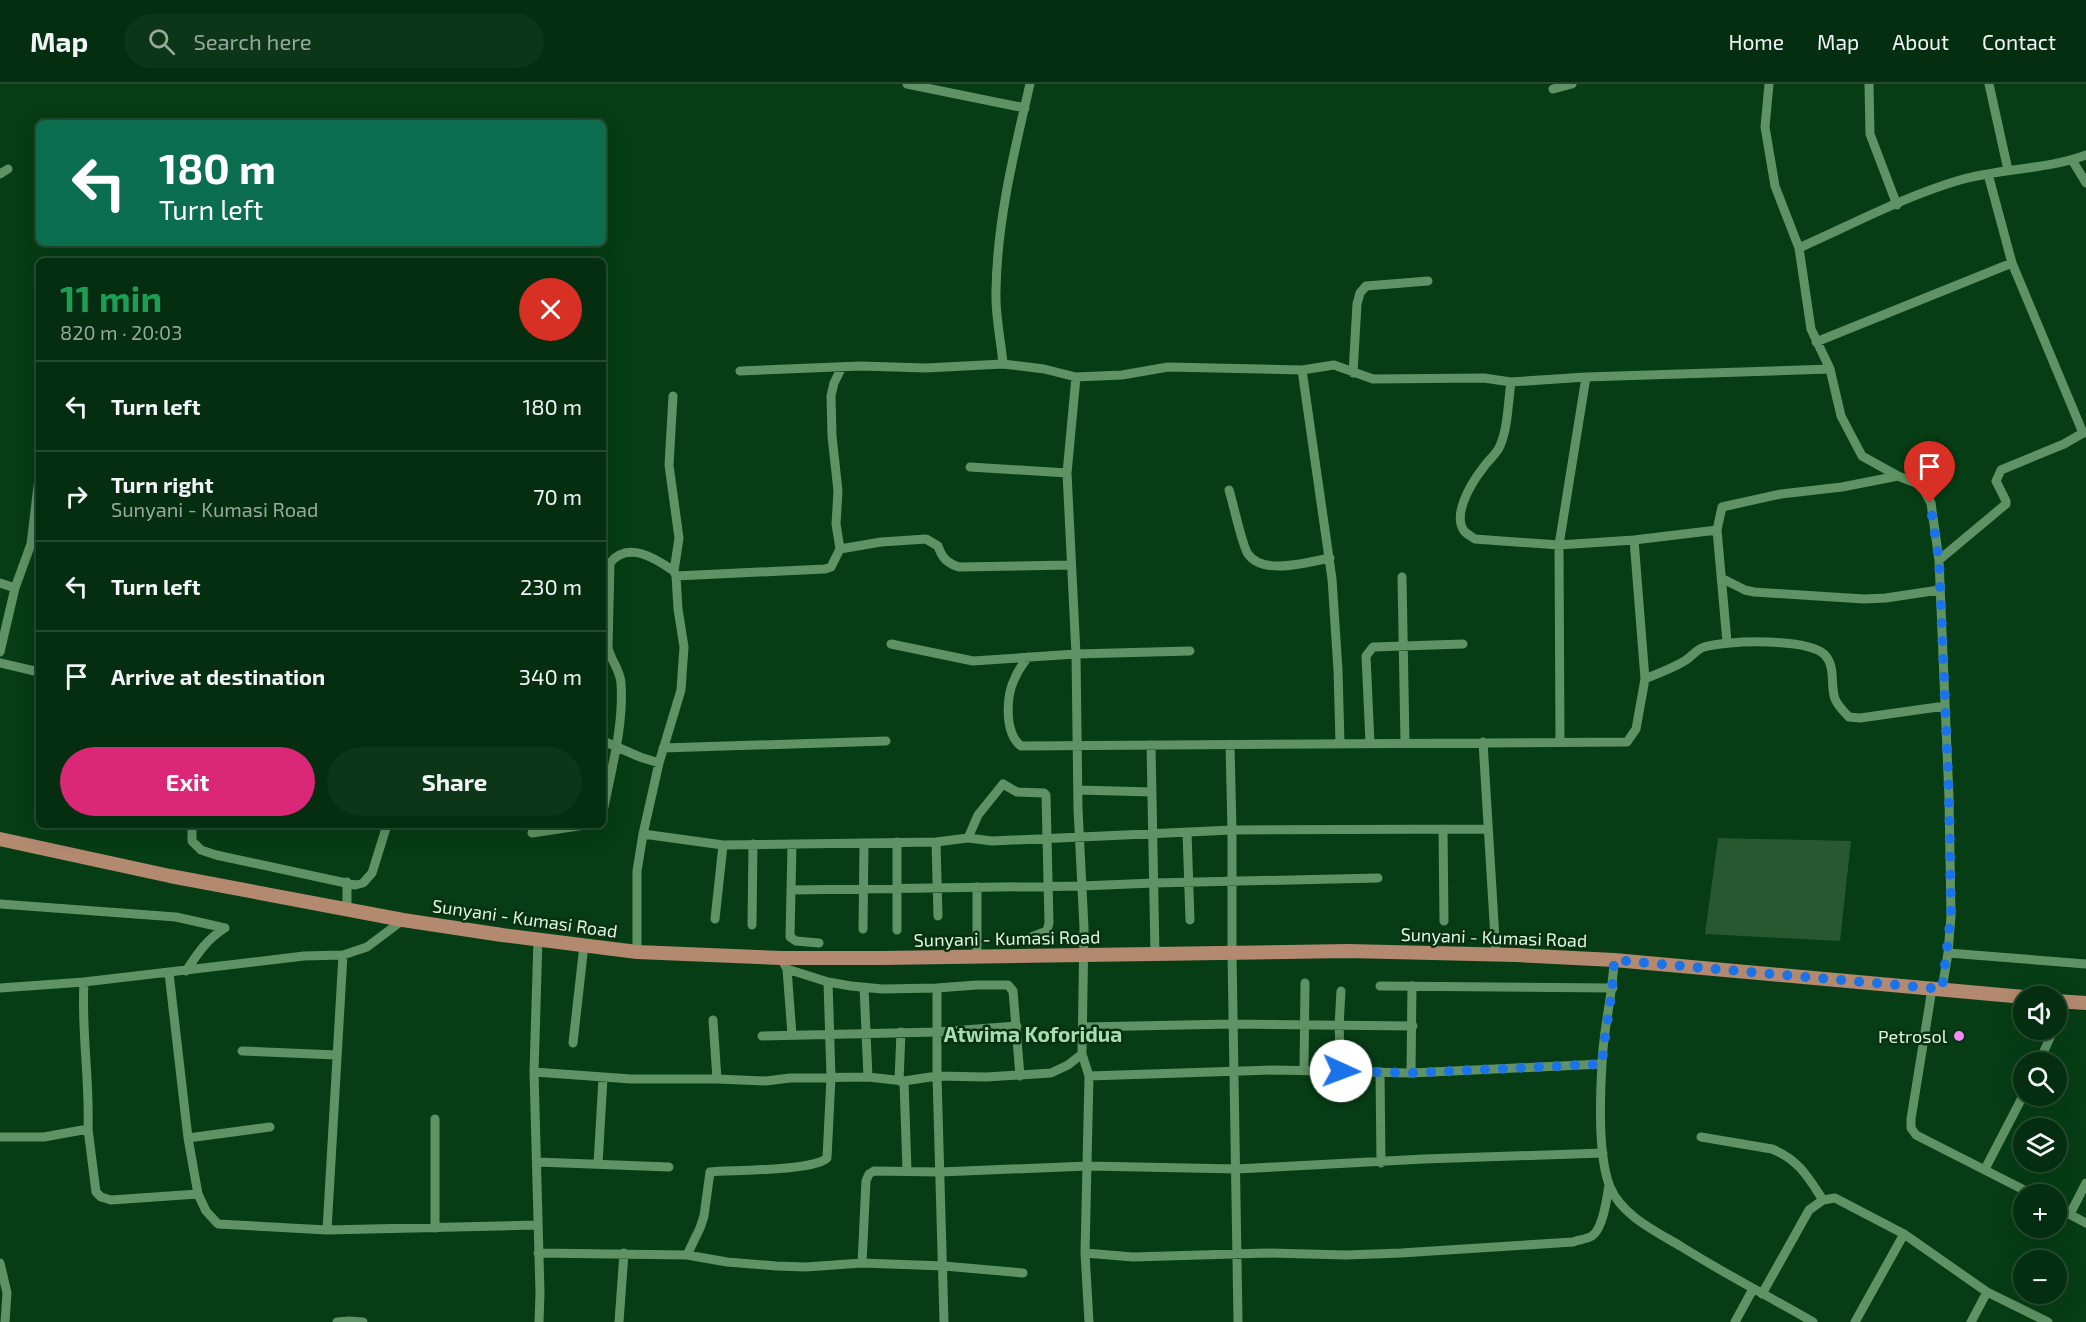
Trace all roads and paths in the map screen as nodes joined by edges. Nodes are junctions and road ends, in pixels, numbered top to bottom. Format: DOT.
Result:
graph roads {
  1 [pos="907,84"];
  2 [pos="1030,84"];
  3 [pos="1572,84"];
  4 [pos="1769,84"];
  5 [pos="1869,84"];
  6 [pos="1989,84"];
  7 [pos="1553,89"];
  8 [pos="1024,108"];
  9 [pos="2086,155"];
  10 [pos="2072,160"];
  11 [pos="2008,170"];
  12 [pos="1988,174"];
  13 [pos="2086,183"];
  14 [pos="1897,205"];
  15 [pos="1799,248"];
  16 [pos="2012,263"];
  17 [pos="1428,281"];
  18 [pos="1816,342"];
  19 [pos="1003,364"];
  20 [pos="842,367"];
  21 [pos="1830,369"];
  22 [pos="1302,370"];
  23 [pos="740,371"];
  24 [pos="1353,373"];
  25 [pos="1076,377"];
  26 [pos="1586,377"];
  27 [pos="1511,382"];
  28 [pos="673,396"];
  29 [pos="2084,433"];
  30 [pos="970,467"];
  31 [pos="1067,473"];
  32 [pos="1898,476"];
  33 [pos="1229,490"];
  34 [pos="36,503"];
  35 [pos="1717,530"];
  36 [pos="1634,540"];
  37 [pos="1559,545"];
  38 [pos="840,549"];
  39 [pos="1330,558"];
  40 [pos="1939,560"];
  41 [pos="1071,564"];
  42 [pos="675,574"];
  43 [pos="1402,577"];
  44 [pos="1723,579"];
  45 [pos="0,583"];
  46 [pos="15,588"];
  47 [pos="1940,590"];
  48 [pos="1727,642"];
  49 [pos="891,644"];
  50 [pos="1463,644"];
  51 [pos="1403,647"];
  52 [pos="606,648"];
  53 [pos="1190,651"];
  54 [pos="0,652"];
  55 [pos="1076,654"];
  56 [pos="1028,657"];
  57 [pos="0,663"];
  58 [pos="36,671"];
  59 [pos="1645,679"];
  60 [pos="1945,706"];
  61 [pos="886,741"];
  62 [pos="606,742"];
  63 [pos="1483,742"];
  64 [pos="1560,742"];
  65 [pos="1340,743"];
  66 [pos="1370,743"];
  67 [pos="1405,743"];
  68 [pos="1078,744"];
  69 [pos="1230,745"];
  70 [pos="616,746"];
  71 [pos="1151,746"];
  72 [pos="663,748"];
  73 [pos="659,762"];
  74 [pos="1078,790"];
  75 [pos="1152,792"];
  76 [pos="606,797"];
  77 [pos="192,828"];
  78 [pos="386,828"];
  79 [pos="555,828"];
  80 [pos="1488,828"];
  81 [pos="1443,829"];
  82 [pos="1232,830"];
  83 [pos="1187,831"];
  84 [pos="532,833"];
  85 [pos="1153,833"];
  86 [pos="643,834"];
  87 [pos="968,838"];
  88 [pos="1079,838"];
  89 [pos="0,839"];
  90 [pos="1047,839"];
  91 [pos="897,842"];
  92 [pos="936,842"];
  93 [pos="864,843"];
  94 [pos="753,844"];
  95 [pos="792,844"];
  96 [pos="723,845"];
  97 [pos="1378,878"];
  98 [pos="347,882"];
  99 [pos="1188,882"];
  100 [pos="1232,882"];
  101 [pos="1154,883"];
  102 [pos="1082,886"];
  103 [pos="977,887"];
  104 [pos="1048,887"];
  105 [pos="897,888"];
  106 [pos="938,888"];
  107 [pos="863,889"];
  108 [pos="791,890"];
  109 [pos="0,904"];
  110 [pos="347,908"];
  111 [pos="938,916"];
  112 [pos="715,919"];
  113 [pos="403,920"];
  114 [pos="1190,920"];
  115 [pos="1444,921"];
  116 [pos="752,926"];
  117 [pos="863,929"];
  118 [pos="897,930"];
  119 [pos="538,939"];
  120 [pos="1012,939"];
  121 [pos="819,943"];
  122 [pos="584,945"];
  123 [pos="637,952"];
  124 [pos="1232,952"];
  125 [pos="1948,953"];
  126 [pos="1084,954"];
  127 [pos="1155,954"];
  128 [pos="343,955"];
  129 [pos="1496,955"];
  130 [pos="977,957"];
  131 [pos="1614,960"];
  132 [pos="784,963"];
  133 [pos="2086,964"];
  134 [pos="186,971"];
  135 [pos="169,973"];
  136 [pos="84,982"];
  137 [pos="828,982"];
  138 [pos="1305,983"];
  139 [pos="1380,986"];
  140 [pos="1412,986"];
  141 [pos="864,987"];
  142 [pos="0,988"];
  143 [pos="937,988"];
  144 [pos="1613,988"];
  145 [pos="1937,989"];
  146 [pos="1341,991"];
  147 [pos="2013,996"];
  148 [pos="2067,1001"];
  149 [pos="2086,1003"];
  150 [pos="713,1020"];
  151 [pos="1233,1024"];
  152 [pos="1304,1025"];
  153 [pos="1017,1026"];
  154 [pos="1339,1026"];
  155 [pos="1413,1026"];
  156 [pos="1083,1027"];
  157 [pos="901,1032"];
  158 [pos="937,1032"];
  159 [pos="865,1033"];
  160 [pos="829,1034"];
  161 [pos="792,1035"];
  162 [pos="762,1036"];
  163 [pos="573,1043"];
  164 [pos="242,1051"];
  165 [pos="1082,1054"];
  166 [pos="337,1055"];
  167 [pos="1602,1064"];
  168 [pos="1304,1070"];
  169 [pos="1341,1071"];
  170 [pos="534,1072"];
  171 [pos="1235,1072"];
  172 [pos="1380,1072"];
  173 [pos="1411,1073"];
  174 [pos="937,1076"];
  175 [pos="1020,1076"];
  176 [pos="1089,1076"];
  177 [pos="831,1077"];
  178 [pos="868,1077"];
  179 [pos="603,1078"];
  180 [pos="717,1078"];
  181 [pos="902,1080"];
  182 [pos="2018,1106"];
  183 [pos="435,1119"];
  184 [pos="270,1127"];
  185 [pos="88,1129"];
  186 [pos="0,1137"];
  187 [pos="1701,1137"];
  188 [pos="188,1138"];
  189 [pos="1603,1153"];
  190 [pos="537,1162"];
  191 [pos="1381,1163"];
  192 [pos="598,1164"];
  193 [pos="1088,1166"];
  194 [pos="669,1167"];
  195 [pos="1985,1169"];
  196 [pos="1237,1170"];
  197 [pos="907,1171"];
  198 [pos="940,1172"];
  199 [pos="2086,1183"];
  200 [pos="2013,1184"];
  201 [pos="1610,1185"];
  202 [pos="198,1194"];
  203 [pos="1822,1200"];
  204 [pos="2067,1212"];
  205 [pos="2070,1214"];
  206 [pos="2086,1223"];
  207 [pos="537,1225"];
  208 [pos="435,1228"];
  209 [pos="327,1230"];
  210 [pos="1904,1234"];
  211 [pos="538,1253"];
  212 [pos="624,1253"];
  213 [pos="1085,1253"];
  214 [pos="1237,1254"];
  215 [pos="687,1255"];
  216 [pos="0,1263"];
  217 [pos="862,1263"];
  218 [pos="944,1266"];
  219 [pos="1023,1273"];
  220 [pos="1753,1289"];
  221 [pos="1987,1292"];
  222 [pos="1762,1294"];
  223 [pos="5,1322"];
  224 [pos="337,1322"];
  225 [pos="363,1322"];
  226 [pos="539,1322"];
  227 [pos="619,1322"];
  228 [pos="944,1322"];
  229 [pos="1089,1322"];
  230 [pos="1238,1322"];
  231 [pos="1735,1322"];
  232 [pos="1813,1322"];
  233 [pos="1855,1322"];
  234 [pos="1971,1322"];
  235 [pos="2048,1322"];
  1 -- 8 [label="street"];
  2 -- 8 [label="street"];
  3 -- 7 [label="street"];
  4 -- 15 [label="street"];
  5 -- 14 [label="street"];
  6 -- 11 [label="street"];
  8 -- 19 [label="street"];
  9 -- 10 [label="street"];
  10 -- 11 [label="street"];
  10 -- 13 [label="street"];
  11 -- 12 [label="street"];
  12 -- 14 [label="street"];
  12 -- 16 [label="street"];
  14 -- 15 [label="street"];
  15 -- 18 [label="street"];
  16 -- 18 [label="street"];
  16 -- 29 [label="street"];
  17 -- 24 [label="street"];
  18 -- 21 [label="street"];
  19 -- 20 [label="street"];
  19 -- 25 [label="street"];
  20 -- 23 [label="street"];
  20 -- 38 [label="street"];
  21 -- 26 [label="street"];
  21 -- 32 [label="street"];
  22 -- 24 [label="street"];
  22 -- 25 [label="street"];
  22 -- 39 [label="street"];
  24 -- 27 [label="street"];
  25 -- 31 [label="street"];
  26 -- 27 [label="street"];
  26 -- 37 [label="street"];
  27 -- 37 [label="street"];
  28 -- 42 [label="street"];
  29 -- 40 [label="street"];
  30 -- 31 [label="street"];
  31 -- 41 [label="street"];
  32 -- 35 [label="street"];
  32 -- 40 [label="street"];
  33 -- 39 [label="street"];
  34 -- 46 [label="street"];
  35 -- 36 [label="street"];
  35 -- 44 [label="street"];
  36 -- 37 [label="street"];
  36 -- 59 [label="street"];
  37 -- 64 [label="street"];
  38 -- 41 [label="street"];
  38 -- 42 [label="street"];
  39 -- 65 [label="street"];
  40 -- 47 [label="street"];
  41 -- 55 [label="street"];
  42 -- 52 [label="street"];
  42 -- 72 [label="street"];
  43 -- 51 [label="street"];
  44 -- 47 [label="street"];
  44 -- 48 [label="street"];
  45 -- 46 [label="street"];
  46 -- 54 [label="street"];
  47 -- 60 [label="street"];
  48 -- 59 [label="street"];
  48 -- 60 [label="street"];
  49 -- 56 [label="street"];
  50 -- 51 [label="street"];
  51 -- 66 [label="street"];
  51 -- 67 [label="street"];
  52 -- 70 [label="street"];
  53 -- 55 [label="street"];
  55 -- 56 [label="street"];
  55 -- 68 [label="street"];
  56 -- 68 [label="street"];
  57 -- 58 [label="street"];
  59 -- 64 [label="street"];
  60 -- 125 [label="street"];
  61 -- 72 [label="street"];
  62 -- 70 [label="street"];
  63 -- 64 [label="street"];
  63 -- 67 [label="street"];
  63 -- 80 [label="street"];
  65 -- 66 [label="street"];
  65 -- 69 [label="street"];
  66 -- 67 [label="street"];
  68 -- 71 [label="street"];
  68 -- 74 [label="street"];
  69 -- 71 [label="street"];
  69 -- 82 [label="street"];
  70 -- 73 [label="street"];
  70 -- 76 [label="street"];
  71 -- 75 [label="street"];
  72 -- 73 [label="street"];
  73 -- 86 [label="street"];
  74 -- 75 [label="street"];
  74 -- 88 [label="street"];
  75 -- 85 [label="street"];
  77 -- 98 [label="street"];
  78 -- 98 [label="street"];
  79 -- 84 [label="street"];
  80 -- 81 [label="street"];
  80 -- 129 [label="street"];
  81 -- 82 [label="street"];
  81 -- 115 [label="street"];
  82 -- 83 [label="street"];
  82 -- 100 [label="street"];
  83 -- 85 [label="street"];
  83 -- 99 [label="street"];
  85 -- 88 [label="street"];
  85 -- 101 [label="street"];
  86 -- 96 [label="street"];
  86 -- 123 [label="street"];
  87 -- 90 [label="street"];
  87 -- 90 [label="street"];
  87 -- 92 [label="street"];
  88 -- 90 [label="street"];
  88 -- 102 [label="street"];
  89 -- 110 [label="main road, Sunyani - Kumasi Road"];
  90 -- 104 [label="street"];
  91 -- 92 [label="street"];
  91 -- 93 [label="street"];
  91 -- 105 [label="street"];
  92 -- 106 [label="street"];
  93 -- 95 [label="street"];
  93 -- 107 [label="street"];
  94 -- 95 [label="street"];
  94 -- 96 [label="street"];
  94 -- 116 [label="street"];
  95 -- 108 [label="street"];
  96 -- 112 [label="street"];
  97 -- 100 [label="street"];
  98 -- 110 [label="street"];
  99 -- 100 [label="street"];
  99 -- 101 [label="street"];
  99 -- 114 [label="street"];
  100 -- 124 [label="street"];
  101 -- 102 [label="street"];
  101 -- 127 [label="street"];
  102 -- 104 [label="street"];
  102 -- 126 [label="street"];
  103 -- 104 [label="street"];
  103 -- 106 [label="street"];
  103 -- 130 [label="street"];
  104 -- 120 [label="street"];
  105 -- 106 [label="street"];
  105 -- 107 [label="street"];
  105 -- 118 [label="street"];
  106 -- 111 [label="street"];
  107 -- 108 [label="street"];
  107 -- 117 [label="street"];
  108 -- 121 [label="street"];
  109 -- 134 [label="street"];
  110 -- 113 [label="main road, Sunyani - Kumasi Road"];
  113 -- 119 [label="main road, Sunyani - Kumasi Road"];
  113 -- 128 [label="street"];
  119 -- 122 [label="main road, Sunyani - Kumasi Road"];
  119 -- 170 [label="street"];
  122 -- 123 [label="main road, Sunyani - Kumasi Road"];
  122 -- 163 [label="street"];
  123 -- 132 [label="main road, Sunyani - Kumasi Road"];
  124 -- 127 [label="main road, Sunyani - Kumasi Road"];
  124 -- 129 [label="main road, Sunyani - Kumasi Road"];
  124 -- 151 [label="street"];
  125 -- 133 [label="street"];
  125 -- 145 [label="street"];
  126 -- 127 [label="main road, Sunyani - Kumasi Road"];
  126 -- 130 [label="main road, Sunyani - Kumasi Road"];
  126 -- 156 [label="street"];
  128 -- 134 [label="street"];
  128 -- 166 [label="street"];
  129 -- 131 [label="main road, Sunyani - Kumasi Road"];
  130 -- 132 [label="main road, Sunyani - Kumasi Road"];
  131 -- 144 [label="street"];
  131 -- 145 [label="main road, Sunyani - Kumasi Road"];
  132 -- 137 [label="street"];
  132 -- 161 [label="street"];
  134 -- 135 [label="street"];
  135 -- 136 [label="street"];
  135 -- 188 [label="street"];
  136 -- 142 [label="street"];
  136 -- 185 [label="street"];
  137 -- 141 [label="street"];
  137 -- 160 [label="street"];
  138 -- 152 [label="street"];
  139 -- 140 [label="street"];
  140 -- 144 [label="street"];
  140 -- 155 [label="street"];
  141 -- 143 [label="street"];
  141 -- 159 [label="street"];
  143 -- 153 [label="street"];
  143 -- 158 [label="street"];
  144 -- 167 [label="street"];
  145 -- 147 [label="main road, Sunyani - Kumasi Road"];
  145 -- 195 [label="street"];
  146 -- 154 [label="street"];
  148 -- 149 [label="main road"];
  150 -- 180 [label="street"];
  151 -- 152 [label="street"];
  151 -- 156 [label="street"];
  151 -- 171 [label="street"];
  152 -- 154 [label="street"];
  152 -- 168 [label="street"];
  153 -- 158 [label="street"];
  153 -- 175 [label="street"];
  154 -- 155 [label="street"];
  154 -- 169 [label="street"];
  155 -- 173 [label="street"];
  156 -- 165 [label="street"];
  157 -- 158 [label="street"];
  157 -- 159 [label="street"];
  157 -- 181 [label="street"];
  158 -- 174 [label="street"];
  159 -- 160 [label="street"];
  159 -- 178 [label="street"];
  160 -- 161 [label="street"];
  160 -- 177 [label="street"];
  161 -- 162 [label="street"];
  164 -- 166 [label="street"];
  165 -- 175 [label="street"];
  165 -- 176 [label="street"];
  166 -- 209 [label="street"];
  167 -- 173 [label="street"];
  167 -- 189 [label="street"];
  168 -- 169 [label="street"];
  168 -- 171 [label="street"];
  169 -- 172 [label="street"];
  170 -- 179 [label="street"];
  170 -- 190 [label="street"];
  171 -- 176 [label="street"];
  171 -- 196 [label="street"];
  172 -- 173 [label="street"];
  172 -- 191 [label="street"];
  174 -- 175 [label="street"];
  174 -- 181 [label="street"];
  174 -- 198 [label="street"];
  176 -- 193 [label="street"];
  177 -- 178 [label="street"];
  177 -- 180 [label="street"];
  177 -- 215 [label="street"];
  178 -- 181 [label="street"];
  179 -- 180 [label="street"];
  179 -- 192 [label="street"];
  181 -- 197 [label="street"];
  182 -- 195 [label="street"];
  183 -- 208 [label="street"];
  184 -- 188 [label="street"];
  185 -- 186 [label="street"];
  185 -- 202 [label="street"];
  187 -- 203 [label="street"];
  188 -- 202 [label="street"];
  189 -- 191 [label="street"];
  189 -- 201 [label="street"];
  190 -- 192 [label="street"];
  190 -- 207 [label="street"];
  191 -- 196 [label="street"];
  192 -- 194 [label="street"];
  193 -- 196 [label="street"];
  193 -- 198 [label="street"];
  193 -- 213 [label="street"];
  195 -- 200 [label="street"];
  196 -- 214 [label="street"];
  197 -- 198 [label="street"];
  197 -- 217 [label="street"];
  198 -- 218 [label="street"];
  199 -- 205 [label="street"];
  201 -- 214 [label="street"];
  201 -- 220 [label="street"];
  202 -- 209 [label="street"];
  203 -- 210 [label="street"];
  203 -- 222 [label="street"];
  204 -- 205 [label="street"];
  205 -- 206 [label="street"];
  207 -- 208 [label="street"];
  207 -- 211 [label="street"];
  208 -- 209 [label="street"];
  210 -- 221 [label="street"];
  210 -- 233 [label="street"];
  211 -- 212 [label="street"];
  211 -- 226 [label="street"];
  212 -- 215 [label="street"];
  212 -- 227 [label="street"];
  213 -- 214 [label="street"];
  213 -- 229 [label="street"];
  214 -- 230 [label="street"];
  215 -- 217 [label="street"];
  216 -- 223 [label="street"];
  217 -- 218 [label="street"];
  218 -- 219 [label="street"];
  218 -- 228 [label="street"];
  220 -- 222 [label="street"];
  220 -- 231 [label="street"];
  221 -- 234 [label="street"];
  221 -- 235 [label="street"];
  222 -- 232 [label="street"];
  224 -- 225 [label="street"];
}
